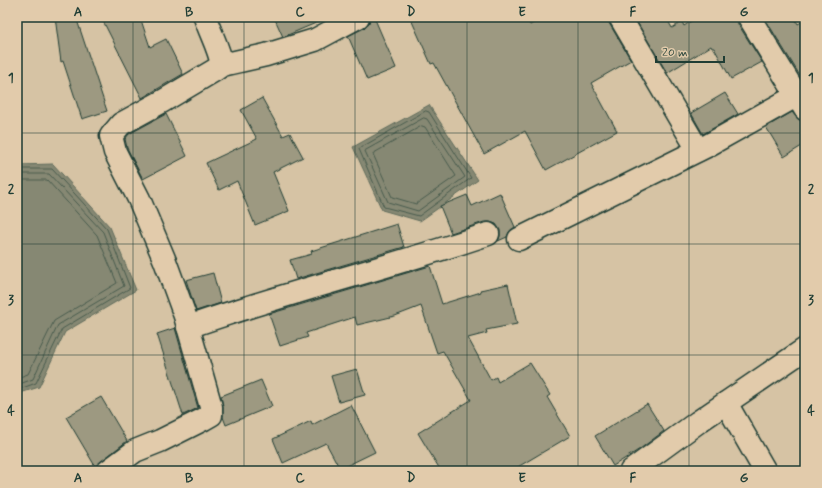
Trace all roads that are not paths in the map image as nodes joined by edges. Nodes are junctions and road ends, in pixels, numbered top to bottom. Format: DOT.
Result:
graph roads {
  1 [pos="205,17"];
  2 [pos="358,17"];
  3 [pos="620,17"];
  4 [pos="750,17"];
  5 [pos="222,65"];
  6 [pos="802,98"];
  7 [pos="698,150"];
  8 [pos="488,234"];
  9 [pos="519,239"];
  10 [pos="188,327"];
  11 [pos="805,349"];
  12 [pos="726,403"];
  13 [pos="639,469"];
  14 [pos="108,471"];
  15 [pos="765,471"];
  1 -- 5 [label="street"];
  2 -- 5 [label="street"];
  3 -- 7 [label="street"];
  4 -- 6 [label="street"];
  5 -- 10 [label="street"];
  6 -- 7 [label="street"];
  7 -- 9 [label="street"];
  8 -- 10 [label="street"];
  10 -- 14 [label="street"];
  11 -- 12 [label="street"];
  12 -- 13 [label="street"];
  12 -- 15 [label="street"];
}
